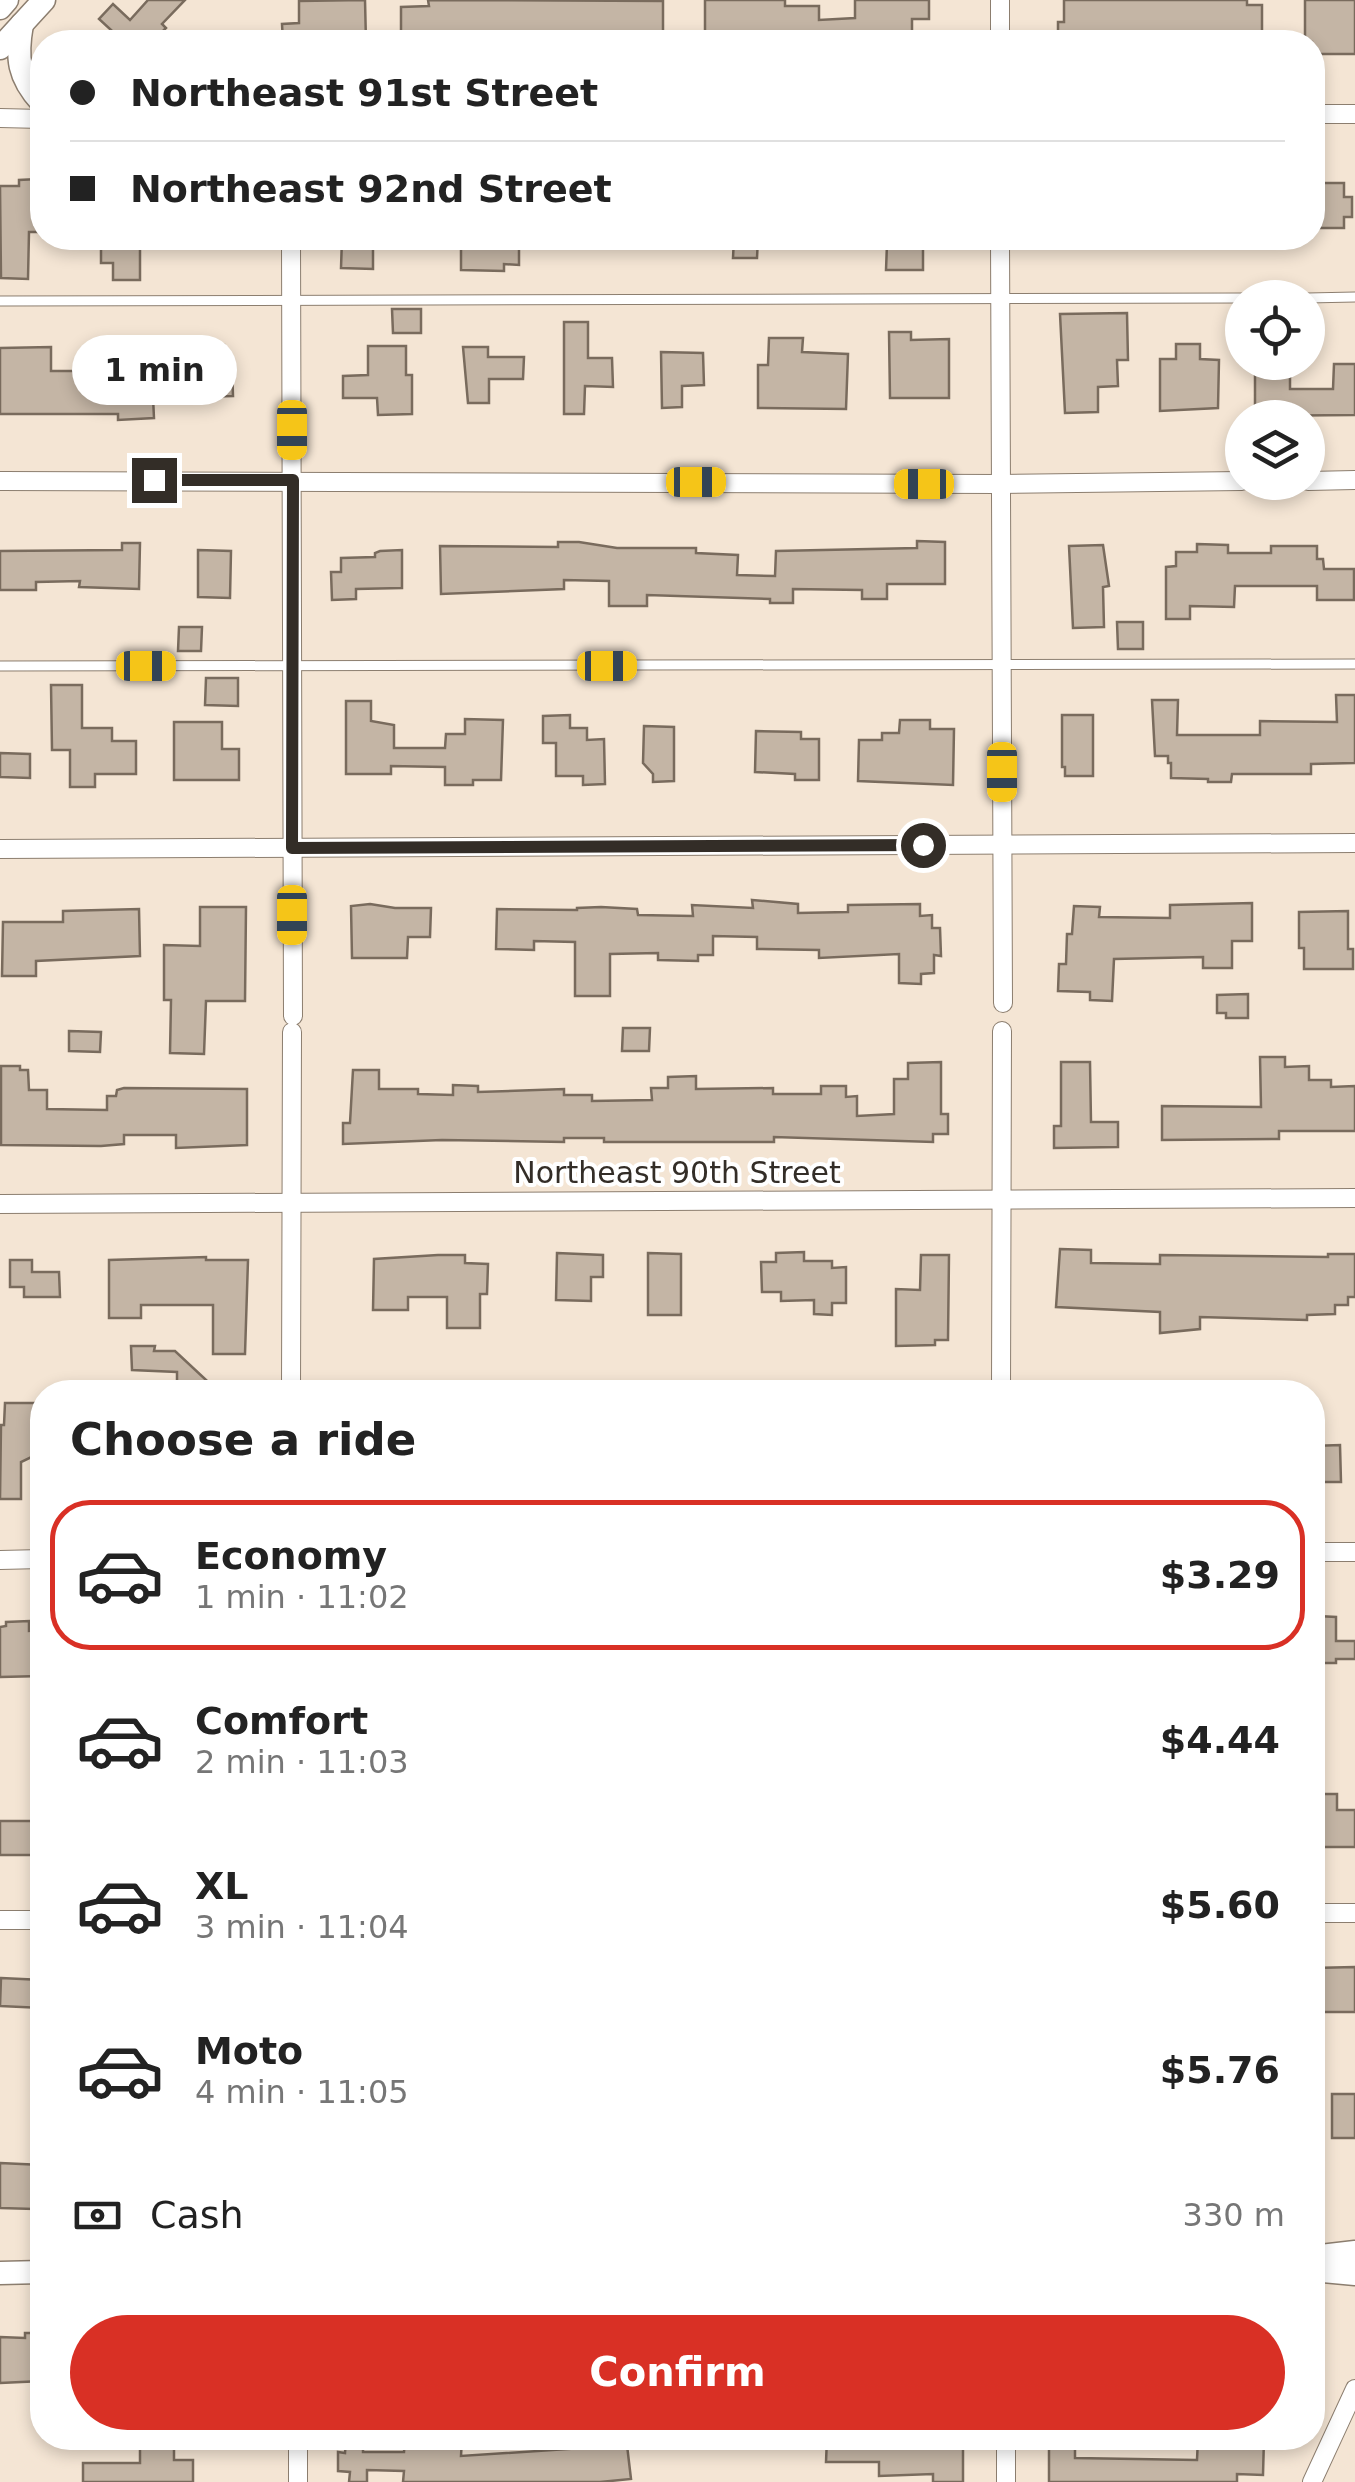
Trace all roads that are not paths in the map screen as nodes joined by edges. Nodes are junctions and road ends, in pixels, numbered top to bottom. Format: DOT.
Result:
graph roads {
  1 [pos="7,0"];
  2 [pos="44,0"];
  3 [pos="1000,0"];
  4 [pos="0,8"];
  5 [pos="22,24"];
  6 [pos="1000,30"];
  7 [pos="0,48"];
  8 [pos="30,86"];
  9 [pos="1325,114"];
  10 [pos="1355,114"];
  11 [pos="0,118"];
  12 [pos="30,118"];
  13 [pos="291,250"];
  14 [pos="1000,250"];
  15 [pos="1000,298"];
  16 [pos="1225,298"];
  17 [pos="1325,298"];
  18 [pos="1355,298"];
  19 [pos="292,299"];
  20 [pos="0,300"];
  21 [pos="293,480"];
  22 [pos="1355,480"];
  23 [pos="0,481"];
  24 [pos="1325,481"];
  25 [pos="1225,482"];
  26 [pos="999,484"];
  27 [pos="1355,664"];
  28 [pos="1000,665"];
  29 [pos="0,666"];
  30 [pos="293,666"];
  31 [pos="1355,843"];
  32 [pos="1002,844"];
  33 [pos="292,848"];
  34 [pos="0,849"];
  35 [pos="1003,1004"];
  36 [pos="1002,1031"];
  37 [pos="1002,1198"];
  38 [pos="1355,1198"];
  39 [pos="292,1202"];
  40 [pos="0,1204"];
  41 [pos="291,1380"];
  42 [pos="1001,1380"];
  43 [pos="1325,1552"];
  44 [pos="1355,1552"];
  45 [pos="30,1559"];
  46 [pos="0,1560"];
  47 [pos="1355,1912"];
  48 [pos="1325,1913"];
  49 [pos="0,1920"];
  50 [pos="30,1920"];
  51 [pos="1355,2252"];
  52 [pos="1325,2255"];
  53 [pos="1325,2271"];
  54 [pos="30,2272"];
  55 [pos="0,2273"];
  56 [pos="1355,2274"];
  57 [pos="1355,2389"];
  58 [pos="298,2450"];
  59 [pos="1006,2450"];
  60 [pos="298,2482"];
  61 [pos="1006,2482"];
  62 [pos="1312,2482"];
  1 -- 4 [label="street"];
  2 -- 5 [label="street"];
  3 -- 6 [label="street"];
  5 -- 7 [label="street"];
  5 -- 8 [label="street"];
  9 -- 10 [label="street"];
  11 -- 12 [label="street"];
  13 -- 19 [label="street"];
  14 -- 15 [label="street"];
  15 -- 16 [label="lane"];
  15 -- 19 [label="lane"];
  15 -- 26 [label="street"];
  17 -- 18 [label="lane"];
  19 -- 20 [label="lane"];
  19 -- 21 [label="street"];
  21 -- 23 [label="street"];
  21 -- 26 [label="street"];
  21 -- 30 [label="street"];
  22 -- 24 [label="street"];
  25 -- 26 [label="street"];
  26 -- 28 [label="street"];
  27 -- 28 [label="lane"];
  28 -- 30 [label="lane"];
  28 -- 32 [label="street"];
  29 -- 30 [label="lane"];
  30 -- 33 [label="street"];
  31 -- 32 [label="street"];
  32 -- 33 [label="street"];
  32 -- 35 [label="street"];
  33 -- 34 [label="street"];
  33 -- 39 [label="street"];
  36 -- 37 [label="street"];
  37 -- 38 [label="street, Northeast 90th Street"];
  37 -- 39 [label="street, Northeast 90th Street"];
  37 -- 42 [label="street"];
  39 -- 40 [label="street, Northeast 90th Street"];
  39 -- 41 [label="street"];
  43 -- 44 [label="street"];
  45 -- 46 [label="street"];
  47 -- 48 [label="street"];
  49 -- 50 [label="street"];
  51 -- 52 [label="street"];
  53 -- 56 [label="street"];
  54 -- 55 [label="street"];
  57 -- 62 [label="street"];
  58 -- 60 [label="street"];
  59 -- 61 [label="street"];
}
